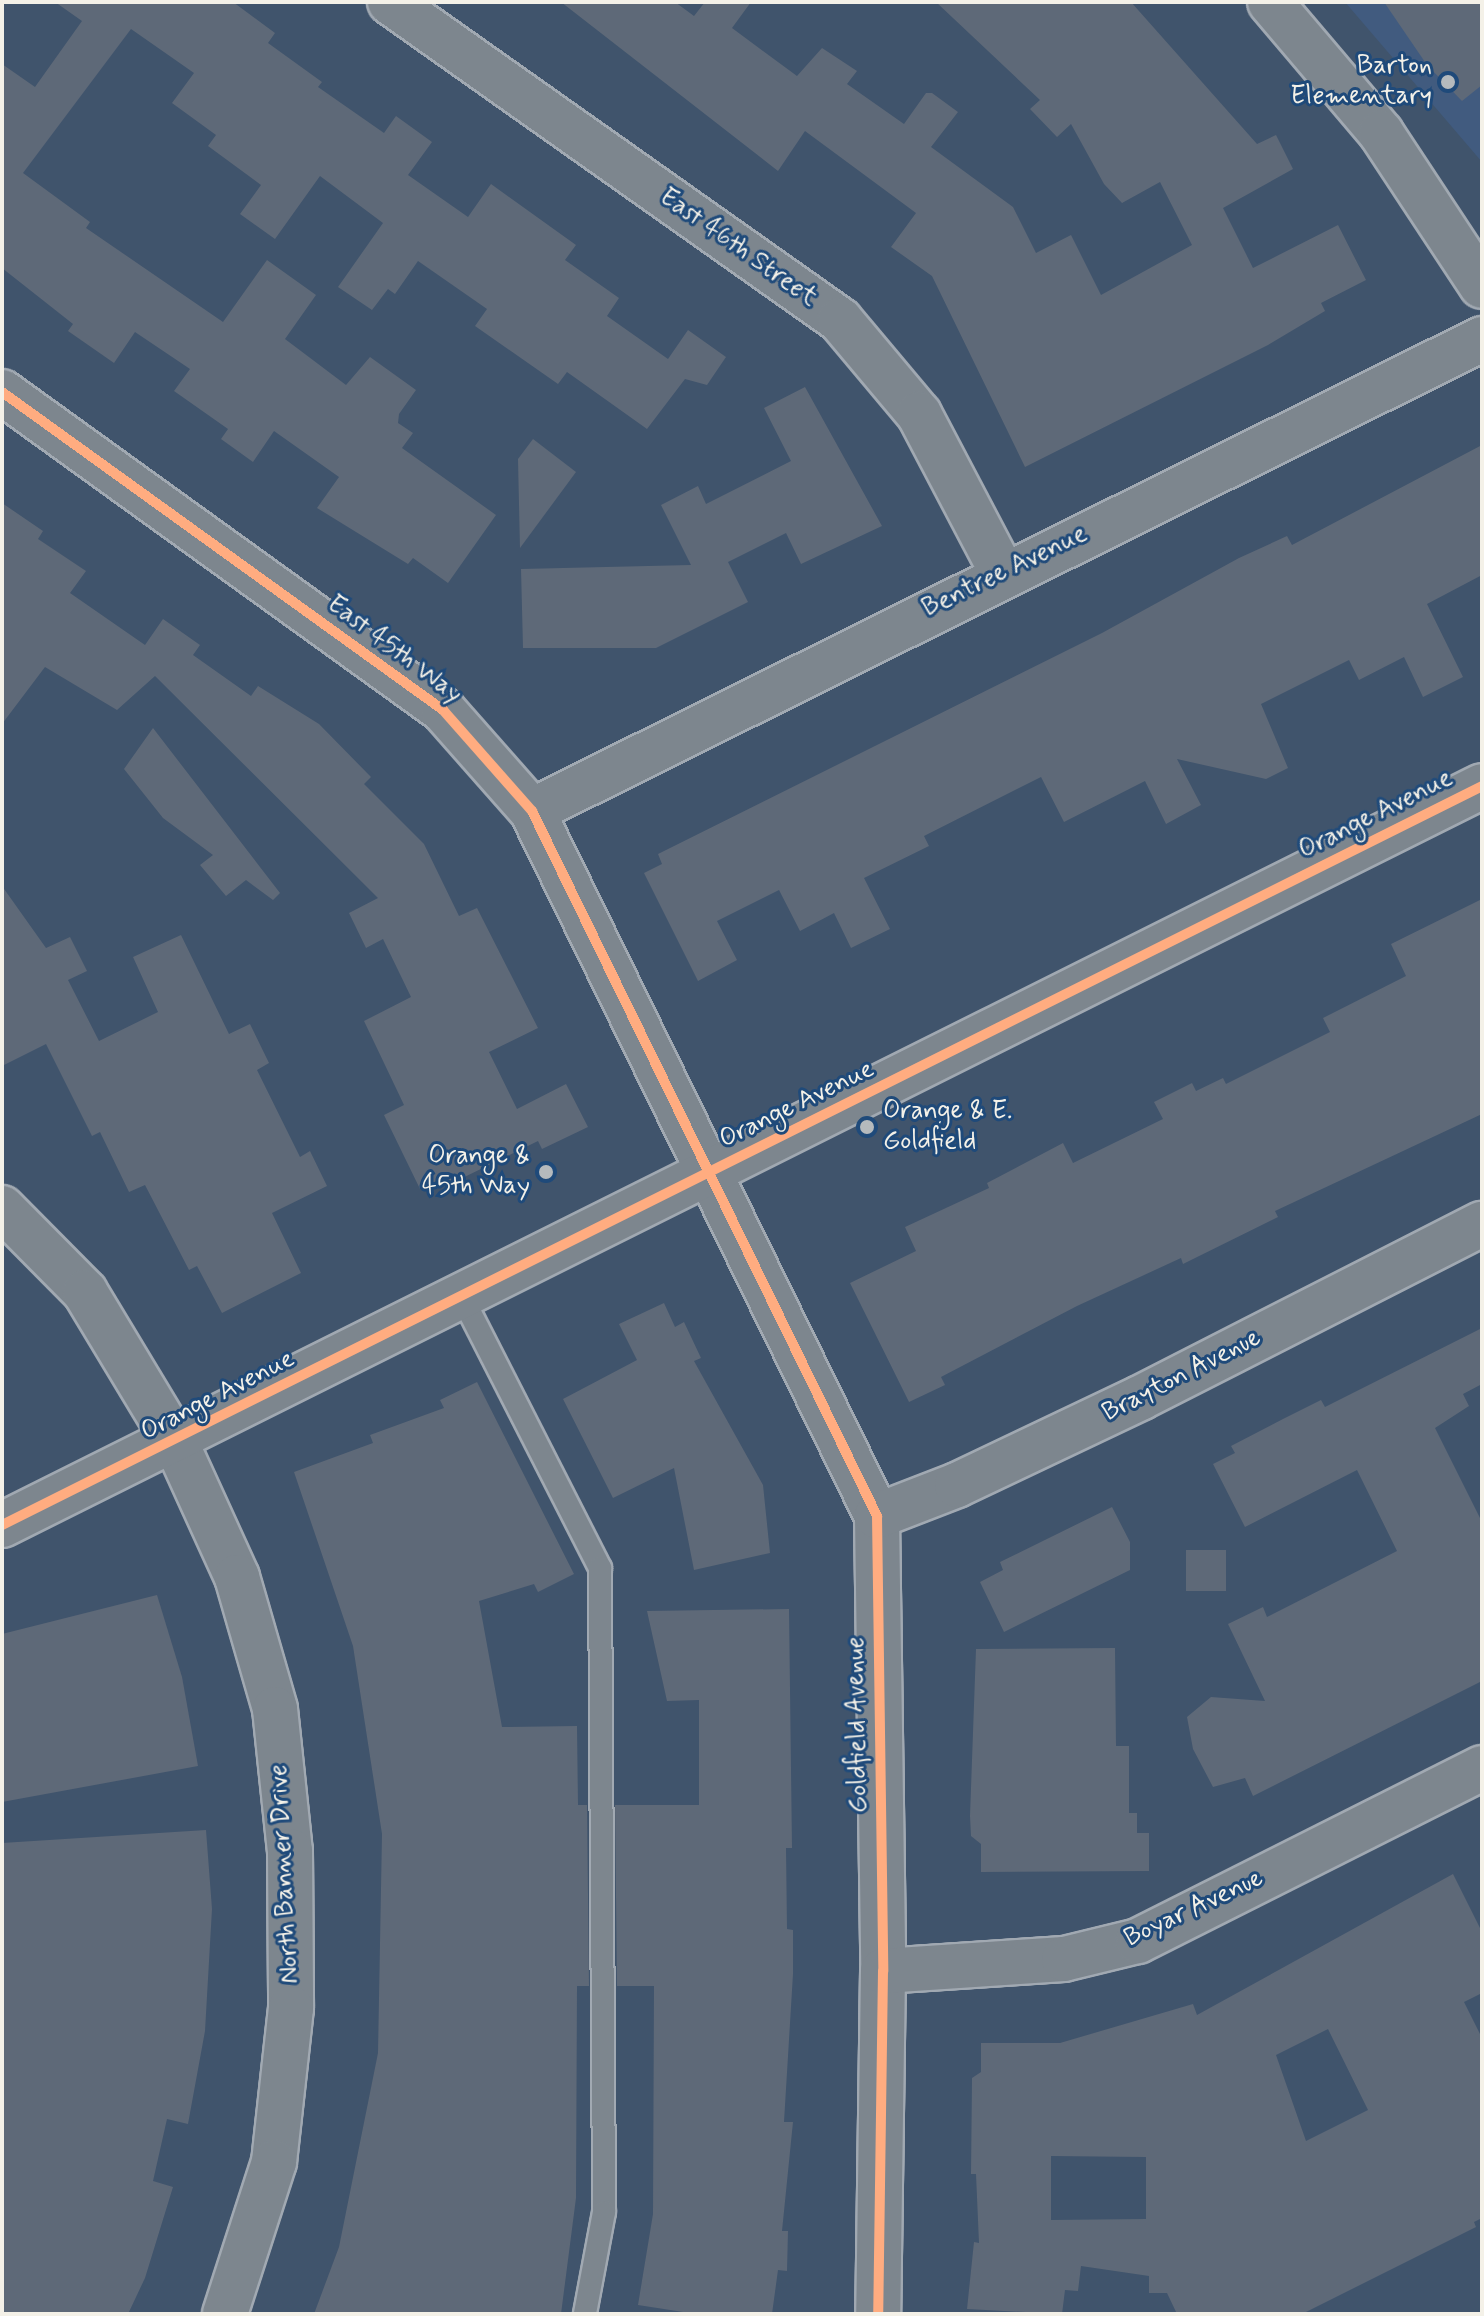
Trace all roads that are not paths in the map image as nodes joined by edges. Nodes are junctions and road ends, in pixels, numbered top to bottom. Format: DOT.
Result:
graph roads {
  1 [pos="390,2"];
  2 [pos="1270,2"];
  3 [pos="1482,286"];
  4 [pos="1482,339"];
  5 [pos="2,392"];
  6 [pos="1002,572"];
  7 [pos="1482,786"];
  8 [pos="532,811"];
  9 [pos="705,1175"];
  10 [pos="2,1208"];
  11 [pos="1482,1224"];
  12 [pos="463,1299"];
  13 [pos="176,1443"];
  14 [pos="877,1516"];
  15 [pos="2,1525"];
  16 [pos="1482,1768"];
  17 [pos="883,1971"];
  18 [pos="225,2314"];
  19 [pos="585,2314"];
  20 [pos="878,2314"];
  1 -- 6 [label="street, East 46th Street"];
  2 -- 3 [label="street"];
  4 -- 6 [label="street, Bentree Avenue"];
  5 -- 8 [label="street, East 45th Way"];
  6 -- 8 [label="street, Bentree Avenue"];
  7 -- 9 [label="street, Orange Avenue"];
  8 -- 9 [label="street, East 45th Way"];
  9 -- 12 [label="street, Orange Avenue"];
  9 -- 14 [label="street, Goldfield Avenue"];
  10 -- 13 [label="street, North Banner Drive"];
  11 -- 14 [label="street, Brayton Avenue"];
  12 -- 13 [label="street, Orange Avenue"];
  12 -- 19 [label="lane"];
  13 -- 15 [label="street, Orange Avenue"];
  13 -- 18 [label="street, North Banner Drive"];
  14 -- 17 [label="street, Goldfield Avenue"];
  16 -- 17 [label="street, Boyar Avenue"];
  17 -- 20 [label="street, Goldfield Avenue"];
}
